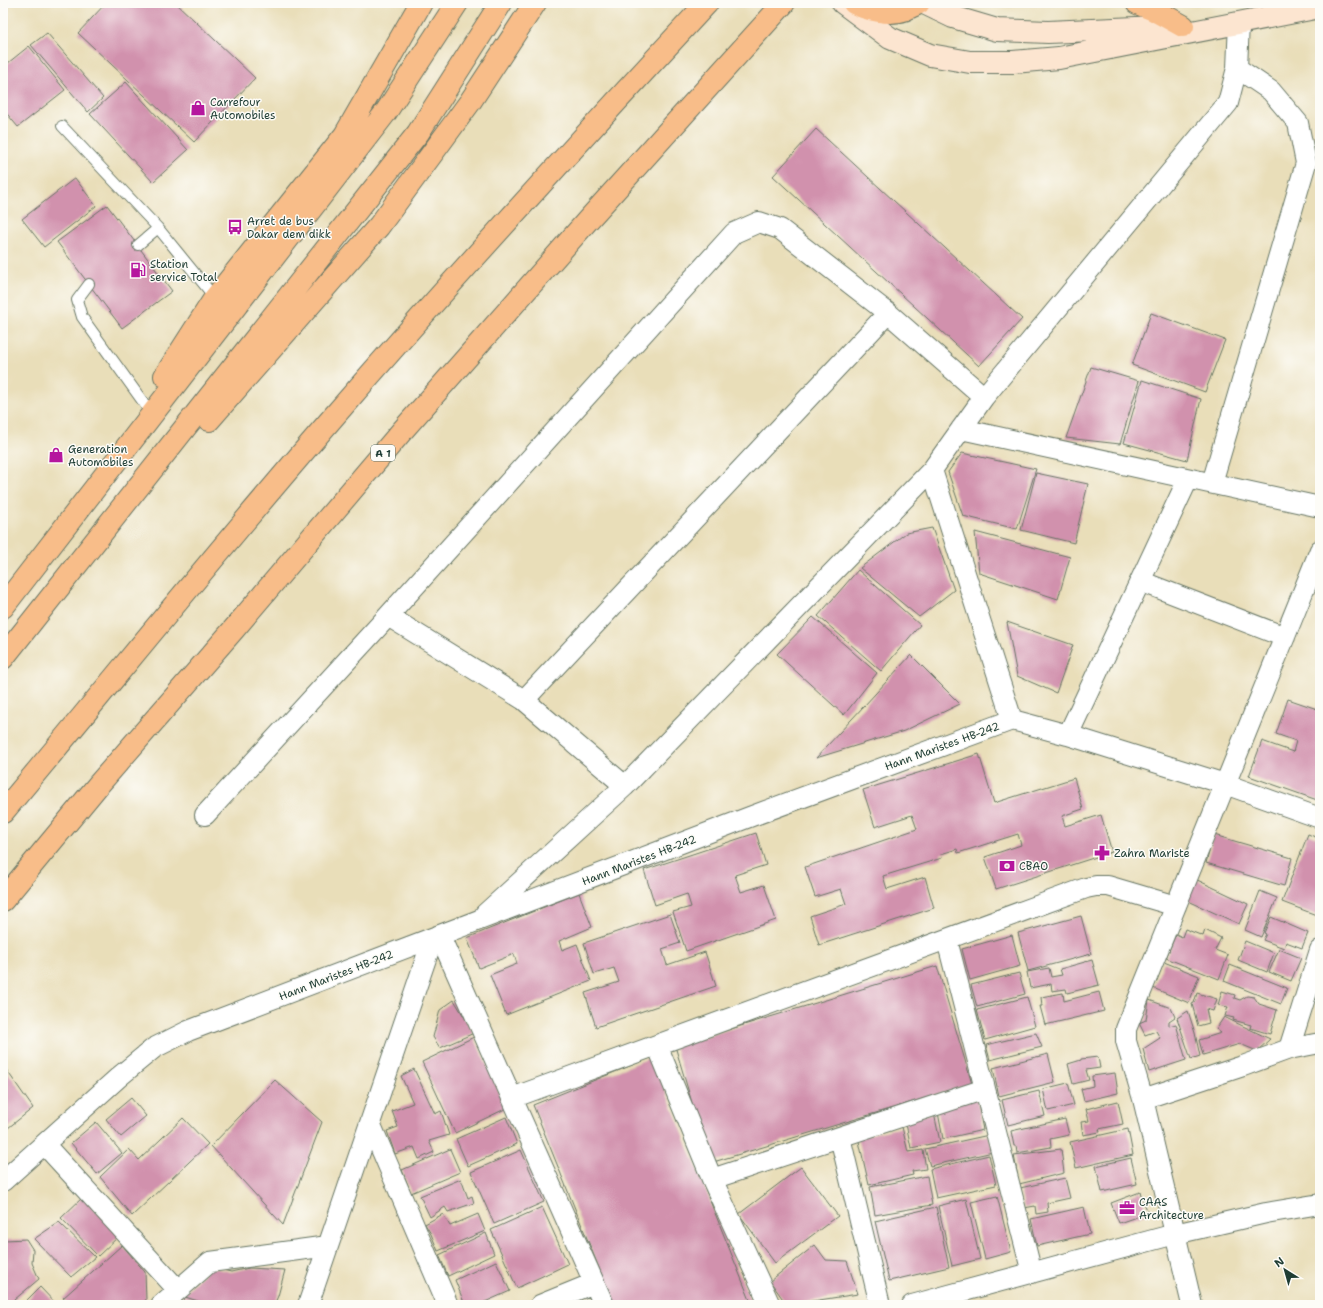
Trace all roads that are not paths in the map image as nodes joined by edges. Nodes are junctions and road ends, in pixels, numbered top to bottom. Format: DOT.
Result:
graph roads {
  1 [pos="421,3"];
  2 [pos="457,3"];
  3 [pos="501,3"];
  4 [pos="535,3"];
  5 [pos="707,3"];
  6 [pos="843,3"];
  7 [pos="854,3"];
  8 [pos="919,3"];
  9 [pos="924,3"];
  10 [pos="1137,3"];
  11 [pos="1320,7"];
  12 [pos="779,9"];
  13 [pos="1236,24"];
  14 [pos="1183,26"];
  15 [pos="1237,68"];
  16 [pos="62,126"];
  17 [pos="158,228"];
  18 [pos="138,245"];
  19 [pos="88,284"];
  20 [pos="215,298"];
  21 [pos="888,313"];
  22 [pos="984,397"];
  23 [pos="146,406"];
  24 [pos="961,430"];
  25 [pos="131,441"];
  26 [pos="932,470"];
  27 [pos="1188,479"];
  28 [pos="1212,483"];
  29 [pos="1320,507"];
  30 [pos="1320,550"];
  31 [pos="1140,581"];
  32 [pos="3,607"];
  33 [pos="388,616"];
  34 [pos="32,622"];
  35 [pos="1285,637"];
  36 [pos="3,658"];
  37 [pos="524,700"];
  38 [pos="1012,720"];
  39 [pos="1068,735"];
  40 [pos="1225,784"];
  41 [pos="625,786"];
  42 [pos="3,812"];
  43 [pos="205,815"];
  44 [pos="1320,818"];
  45 [pos="3,900"];
  46 [pos="1176,906"];
  47 [pos="476,922"];
  48 [pos="437,937"];
  49 [pos="947,940"];
  50 [pos="1320,950"];
  51 [pos="1320,1043"];
  52 [pos="657,1046"];
  53 [pos="1289,1049"];
  54 [pos="985,1089"];
  55 [pos="512,1098"];
  56 [pos="1142,1099"];
  57 [pos="370,1123"];
  58 [pos="840,1137"];
  59 [pos="44,1144"];
  60 [pos="712,1179"];
  61 [pos="3,1181"];
  62 [pos="1320,1204"];
  63 [pos="1175,1234"];
  64 [pos="328,1246"];
  65 [pos="1032,1272"];
  66 [pos="594,1283"];
  67 [pos="178,1290"];
  68 [pos="161,1305"];
  69 [pos="308,1305"];
  70 [pos="448,1305"];
  71 [pos="540,1305"];
  72 [pos="604,1305"];
  73 [pos="770,1305"];
  74 [pos="880,1305"];
  75 [pos="912,1305"];
  76 [pos="1192,1305"];
  1 -- 20 [label="highway"];
  2 -- 25 [label="highway"];
  3 -- 34 [label="highway"];
  4 -- 34 [label="highway"];
  5 -- 42 [label="highway"];
  6 -- 13 [label="main road"];
  7 -- 8 [label="highway"];
  9 -- 14 [label="main road"];
  10 -- 14 [label="highway"];
  11 -- 13 [label="main road"];
  12 -- 45 [label="highway, A 1"];
  13 -- 14 [label="main road"];
  13 -- 15 [label="street"];
  15 -- 22 [label="street"];
  15 -- 28 [label="street"];
  16 -- 17 [label="lane"];
  17 -- 18 [label="lane"];
  17 -- 20 [label="lane"];
  19 -- 23 [label="lane"];
  20 -- 23 [label="highway"];
  21 -- 22 [label="street"];
  21 -- 33 [label="street"];
  21 -- 37 [label="street"];
  22 -- 24 [label="street"];
  23 -- 25 [label="highway"];
  24 -- 26 [label="street"];
  24 -- 27 [label="street"];
  25 -- 32 [label="highway"];
  26 -- 38 [label="street"];
  26 -- 41 [label="street"];
  27 -- 28 [label="street"];
  27 -- 31 [label="street"];
  28 -- 29 [label="street"];
  30 -- 35 [label="street"];
  31 -- 35 [label="street"];
  31 -- 39 [label="street"];
  33 -- 37 [label="street"];
  33 -- 43 [label="street"];
  34 -- 36 [label="highway"];
  35 -- 40 [label="street"];
  37 -- 41 [label="street"];
  38 -- 39 [label="street, Hann Maristes HB-242"];
  38 -- 47 [label="street, Hann Maristes HB-242"];
  39 -- 40 [label="street, Hann Maristes HB-242"];
  40 -- 44 [label="street, Hann Maristes HB-242"];
  40 -- 46 [label="street"];
  41 -- 47 [label="street"];
  46 -- 49 [label="street"];
  46 -- 56 [label="street"];
  47 -- 48 [label="street, Hann Maristes HB-242"];
  48 -- 55 [label="street"];
  48 -- 57 [label="street"];
  48 -- 59 [label="street, Hann Maristes HB-242"];
  49 -- 52 [label="street"];
  49 -- 54 [label="street"];
  50 -- 53 [label="street"];
  51 -- 53 [label="street"];
  52 -- 55 [label="street"];
  52 -- 60 [label="street"];
  53 -- 56 [label="street"];
  54 -- 58 [label="street"];
  54 -- 65 [label="street"];
  55 -- 66 [label="street"];
  56 -- 63 [label="street"];
  57 -- 64 [label="street"];
  57 -- 70 [label="street"];
  58 -- 60 [label="street"];
  58 -- 74 [label="street"];
  59 -- 61 [label="street, Hann Maristes HB-242"];
  59 -- 67 [label="street"];
  60 -- 73 [label="street"];
  62 -- 63 [label="street"];
  63 -- 65 [label="street"];
  63 -- 76 [label="street"];
  64 -- 67 [label="street"];
  64 -- 69 [label="street"];
  65 -- 75 [label="street"];
  66 -- 71 [label="street"];
  66 -- 72 [label="street"];
  67 -- 68 [label="street"];
}
